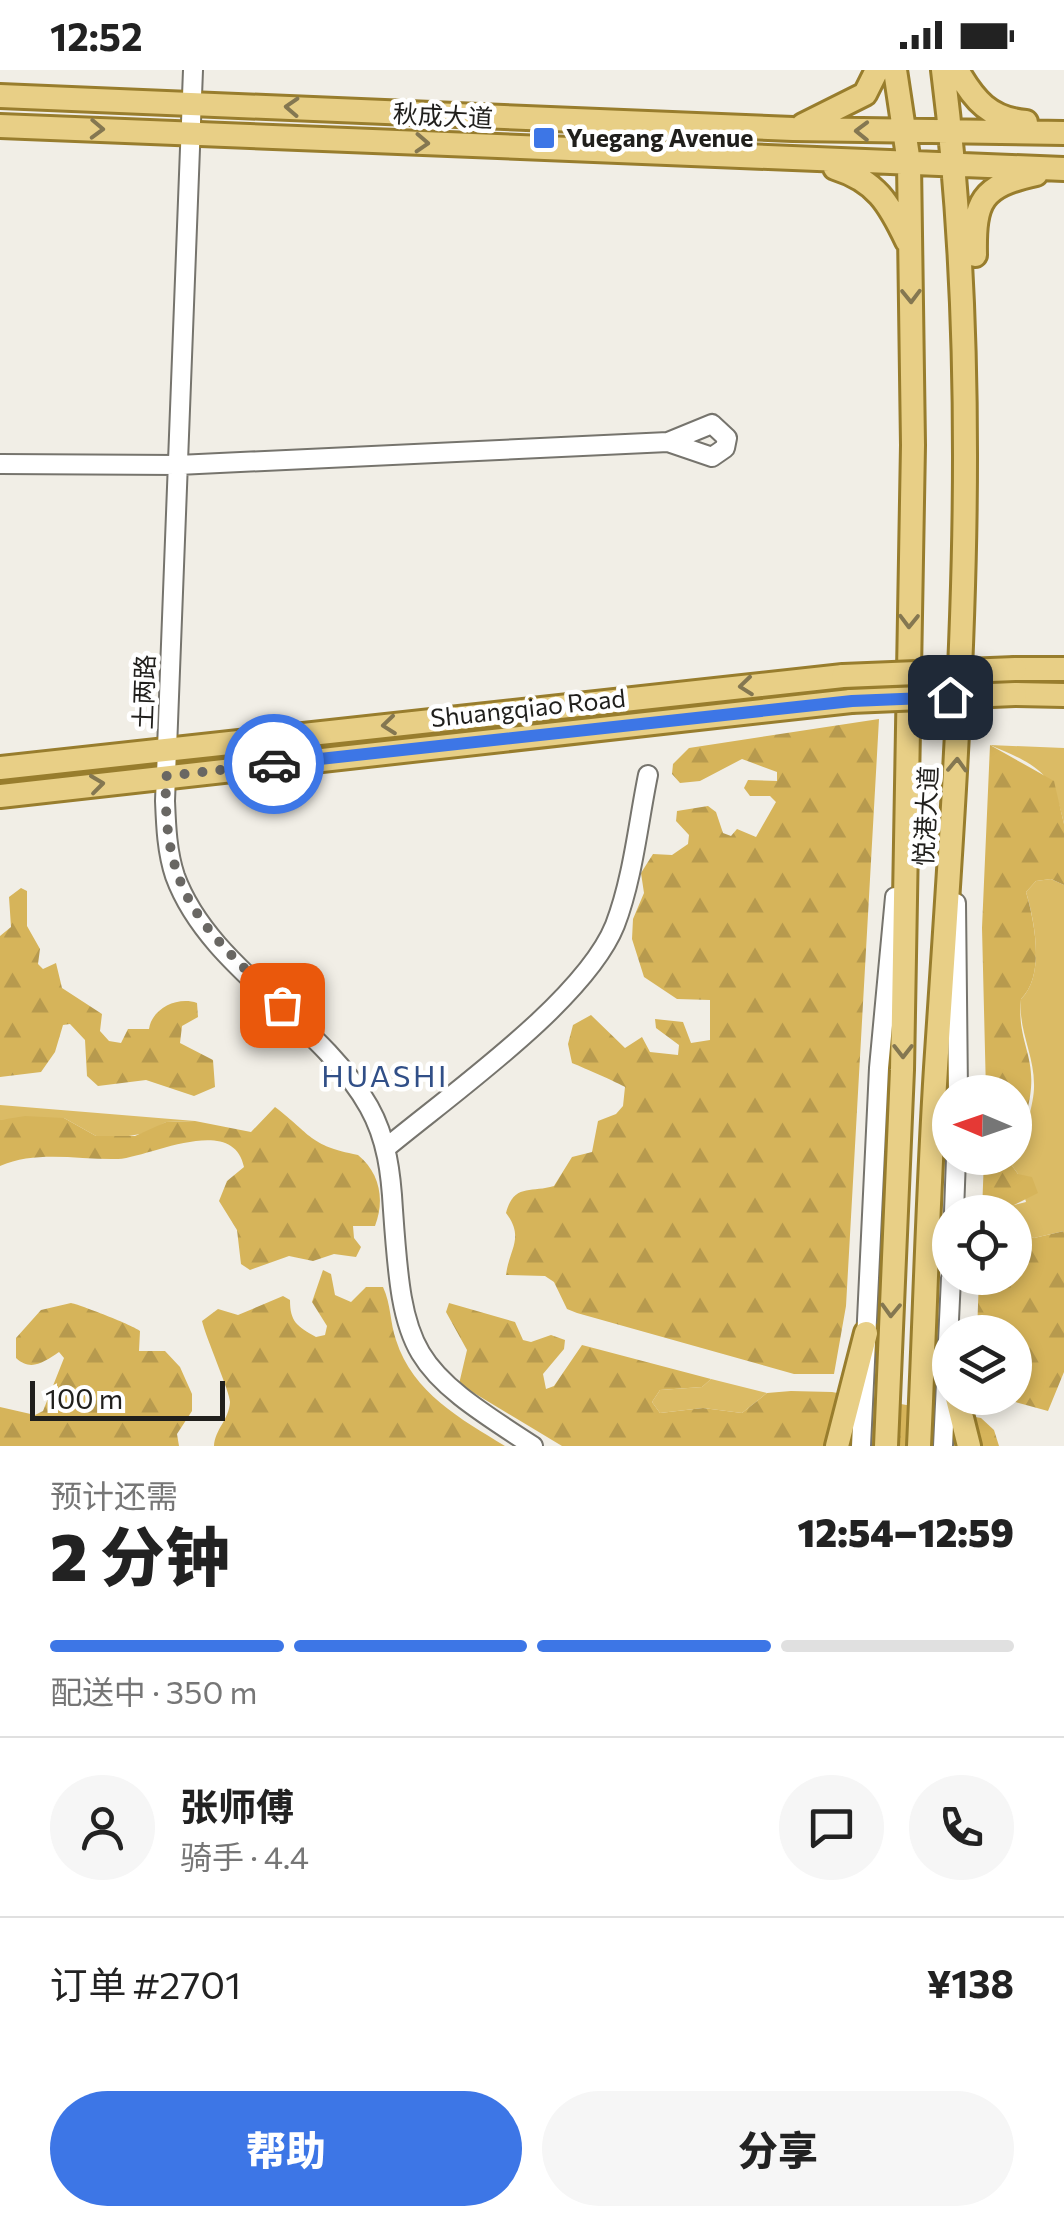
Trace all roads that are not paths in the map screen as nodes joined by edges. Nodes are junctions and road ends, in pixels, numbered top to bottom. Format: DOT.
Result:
graph roads {
  1 [pos="194,70"];
  2 [pos="877,70"];
  3 [pos="895,70"];
  4 [pos="944,70"];
  5 [pos="958,70"];
  6 [pos="0,96"];
  7 [pos="192,103"];
  8 [pos="0,126"];
  9 [pos="793,129"];
  10 [pos="1064,130"];
  11 [pos="951,131"];
  12 [pos="906,132"];
  13 [pos="191,133"];
  14 [pos="808,160"];
  15 [pos="910,163"];
  16 [pos="956,164"];
  17 [pos="1063,169"];
  18 [pos="910,248"];
  19 [pos="968,428"];
  20 [pos="668,442"];
  21 [pos="0,464"];
  22 [pos="178,465"];
  23 [pos="1064,669"];
  24 [pos="1064,695"];
  25 [pos="167,750"];
  26 [pos="0,768"];
  27 [pos="648,775"];
  28 [pos="166,776"];
  29 [pos="0,796"];
  30 [pos="956,814"];
  31 [pos="958,1075"];
  32 [pos="386,1148"];
  33 [pos="941,1195"];
  34 [pos="884,1212"];
  35 [pos="934,1295"];
  36 [pos="866,1333"];
  37 [pos="945,1415"];
  38 [pos="961,1415"];
  39 [pos="533,1446"];
  40 [pos="837,1446"];
  41 [pos="861,1446"];
  42 [pos="886,1446"];
  43 [pos="919,1446"];
  44 [pos="943,1446"];
  45 [pos="969,1446"];
  1 -- 7 [label="street, 土两路"];
  2 -- 9 [label="main road"];
  3 -- 12 [label="main road, 悦港大道"];
  4 -- 11 [label="main road, 悦港大道"];
  5 -- 10 [label="main road"];
  6 -- 7 [label="main road, 秋成大道"];
  9 -- 7 [label="main road, 秋成大道, one-way"];
  7 -- 13 [label="street, 土两路"];
  8 -- 13 [label="main road, 秋成大道, one-way"];
  12 -- 9 [label="main road, 秋成大道, one-way"];
  10 -- 11 [label="main road, 秋成大道"];
  11 -- 12 [label="main road, 秋成大道"];
  11 -- 16 [label="main road, 悦港大道"];
  12 -- 15 [label="main road, 悦港大道"];
  13 -- 14 [label="main road, 秋成大道, one-way"];
  13 -- 22 [label="street, 土两路"];
  14 -- 15 [label="main road, 秋成大道"];
  14 -- 18 [label="main road"];
  15 -- 16 [label="main road, 秋成大道"];
  15 -- 18 [label="main road, 悦港大道"];
  16 -- 17 [label="main road, 秋成大道"];
  16 -- 19 [label="main road, 悦港大道"];
  17 -- 19 [label="main road"];
  18 -- 34 [label="main road, 悦港大道, one-way"];
  30 -- 19 [label="main road, 悦港大道, one-way"];
  20 -- 22 [label="street"];
  21 -- 22 [label="street"];
  22 -- 25 [label="street, 土两路"];
  23 -- 25 [label="main road, Shuangqiao Road, one-way, bridge"];
  24 -- 28 [label="main road, Shuangqiao Road, bridge"];
  25 -- 26 [label="main road, Shuangqiao Road"];
  25 -- 28 [label="street, 土两路"];
  27 -- 32 [label="street"];
  29 -- 28 [label="main road, Shuangqiao Road, one-way"];
  28 -- 32 [label="street, 土两路"];
  30 -- 31 [label="street"];
  30 -- 33 [label="main road, 悦港大道"];
  32 -- 39 [label="street, 土两路"];
  34 -- 36 [label="street"];
  34 -- 42 [label="main road, 悦港大道, one-way"];
  35 -- 43 [label="main road, 悦港大道"];
  36 -- 40 [label="main road"];
  36 -- 41 [label="street"];
  37 -- 44 [label="street"];
  38 -- 45 [label="main road"];
}
